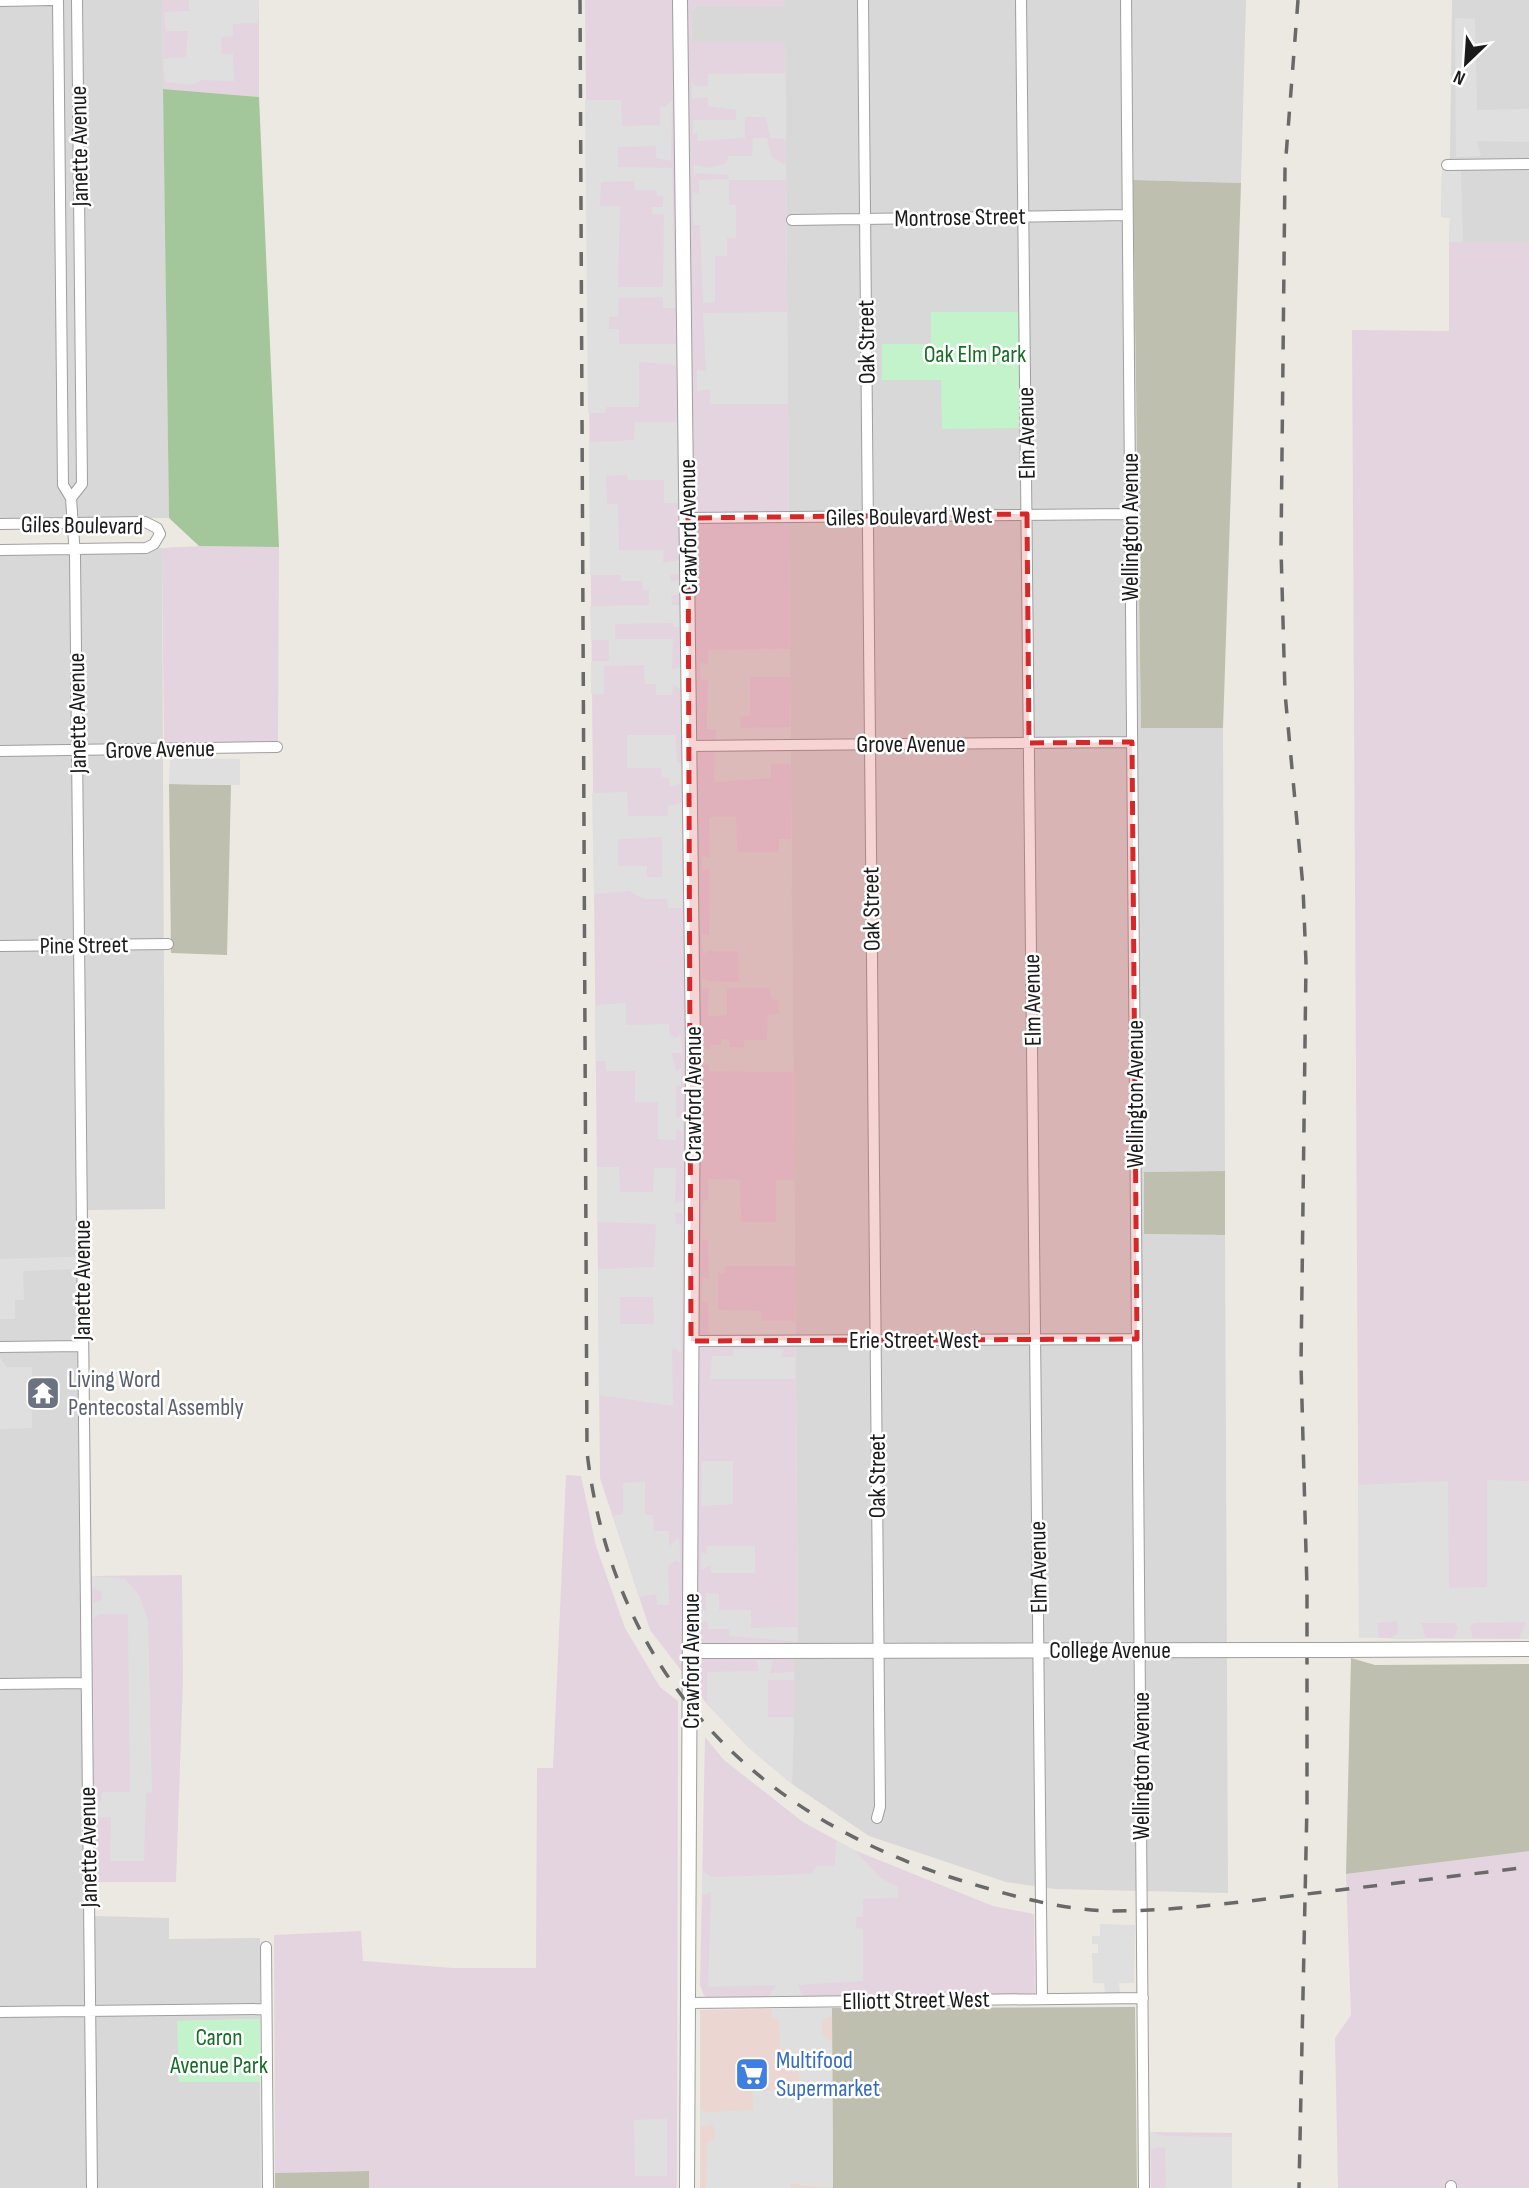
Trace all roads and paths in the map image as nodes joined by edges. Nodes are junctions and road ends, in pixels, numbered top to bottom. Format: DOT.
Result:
graph roads {
  1 [pos="52,0"];
  2 [pos="58,0"];
  3 [pos="77,0"];
  4 [pos="680,0"];
  5 [pos="863,0"];
  6 [pos="1021,0"];
  7 [pos="1126,0"];
  8 [pos="0,1"];
  9 [pos="1529,164"];
  10 [pos="1447,165"];
  11 [pos="1127,215"];
  12 [pos="1024,216"];
  13 [pos="865,219"];
  14 [pos="792,220"];
  15 [pos="71,498"];
  16 [pos="1130,513"];
  17 [pos="1027,514"];
  18 [pos="867,516"];
  19 [pos="688,518"];
  20 [pos="72,523"];
  21 [pos="0,524"];
  22 [pos="0,550"];
  23 [pos="75,550"];
  24 [pos="1132,742"];
  25 [pos="1029,743"];
  26 [pos="870,744"];
  27 [pos="690,746"];
  28 [pos="277,747"];
  29 [pos="77,750"];
  30 [pos="0,751"];
  31 [pos="168,944"];
  32 [pos="79,945"];
  33 [pos="0,946"];
  34 [pos="1035,1339"];
  35 [pos="1137,1339"];
  36 [pos="875,1340"];
  37 [pos="691,1341"];
  38 [pos="82,1346"];
  39 [pos="0,1347"];
  40 [pos="1529,1649"];
  41 [pos="691,1651"];
  42 [pos="878,1651"];
  43 [pos="1039,1651"];
  44 [pos="1140,1651"];
  45 [pos="86,1683"];
  46 [pos="0,1684"];
  47 [pos="877,1818"];
  48 [pos="266,1947"];
  49 [pos="1143,1998"];
  50 [pos="1042,1999"];
  51 [pos="688,2003"];
  52 [pos="266,2009"];
  53 [pos="90,2011"];
  54 [pos="0,2012"];
  55 [pos="92,2188"];
  56 [pos="268,2188"];
  57 [pos="687,2188"];
  58 [pos="1144,2188"];
  1 -- 8 [label="street"];
  2 -- 15 [label="street, Janette Avenue"];
  3 -- 15 [label="street, Janette Avenue"];
  4 -- 19 [label="street, Crawford Avenue"];
  5 -- 13 [label="street, Oak Street"];
  6 -- 12 [label="street, Elm Avenue"];
  7 -- 11 [label="street, Wellington Avenue"];
  9 -- 10 [label="street"];
  11 -- 12 [label="street, Montrose Street"];
  11 -- 16 [label="street, Wellington Avenue"];
  12 -- 13 [label="street, Montrose Street"];
  12 -- 17 [label="street, Elm Avenue"];
  13 -- 14 [label="street, Montrose Street"];
  13 -- 18 [label="street, Oak Street"];
  15 -- 20 [label="street, Janette Avenue"];
  16 -- 17 [label="street, Giles Boulevard West"];
  16 -- 24 [label="street, Wellington Avenue"];
  17 -- 18 [label="street, Giles Boulevard West"];
  17 -- 25 [label="street, Elm Avenue"];
  18 -- 19 [label="street, Giles Boulevard West"];
  18 -- 26 [label="street, Oak Street"];
  19 -- 27 [label="street, Crawford Avenue"];
  20 -- 21 [label="street, Giles Boulevard"];
  20 -- 23 [label="street, Janette Avenue"];
  20 -- 23 [label="street, Giles Boulevard"];
  22 -- 23 [label="street, Giles Boulevard"];
  23 -- 29 [label="street, Janette Avenue"];
  24 -- 25 [label="street, Grove Avenue"];
  24 -- 35 [label="street, Wellington Avenue"];
  25 -- 26 [label="street, Grove Avenue"];
  25 -- 34 [label="street, Elm Avenue"];
  26 -- 27 [label="street, Grove Avenue"];
  26 -- 36 [label="street, Oak Street"];
  27 -- 37 [label="street, Crawford Avenue"];
  28 -- 29 [label="street, Grove Avenue"];
  29 -- 30 [label="street, Grove Avenue"];
  29 -- 32 [label="street, Janette Avenue"];
  31 -- 32 [label="street, Pine Street"];
  32 -- 33 [label="street, Pine Street"];
  32 -- 38 [label="street, Janette Avenue"];
  34 -- 35 [label="street, Erie Street West"];
  34 -- 36 [label="street, Erie Street West"];
  34 -- 43 [label="street, Elm Avenue"];
  35 -- 44 [label="street, Wellington Avenue"];
  36 -- 37 [label="street, Erie Street West"];
  36 -- 42 [label="street, Oak Street"];
  37 -- 41 [label="street, Crawford Avenue"];
  38 -- 39 [label="street"];
  38 -- 45 [label="street, Janette Avenue"];
  40 -- 44 [label="street, College Avenue, bridge"];
  41 -- 42 [label="street, College Avenue"];
  41 -- 51 [label="street, Crawford Avenue"];
  42 -- 43 [label="street, College Avenue"];
  42 -- 47 [label="street, Oak Street"];
  43 -- 44 [label="street, College Avenue"];
  43 -- 50 [label="street, Elm Avenue"];
  44 -- 49 [label="street, Wellington Avenue"];
  45 -- 46 [label="street"];
  45 -- 53 [label="street, Janette Avenue"];
  48 -- 52 [label="street"];
  49 -- 50 [label="street, Elliott Street West"];
  49 -- 58 [label="street, Wellington Avenue"];
  50 -- 51 [label="street, Elliott Street West"];
  51 -- 57 [label="street, Crawford Avenue"];
  52 -- 53 [label="street"];
  52 -- 56 [label="street"];
  53 -- 54 [label="street"];
  53 -- 55 [label="street, Janette Avenue"];
}
